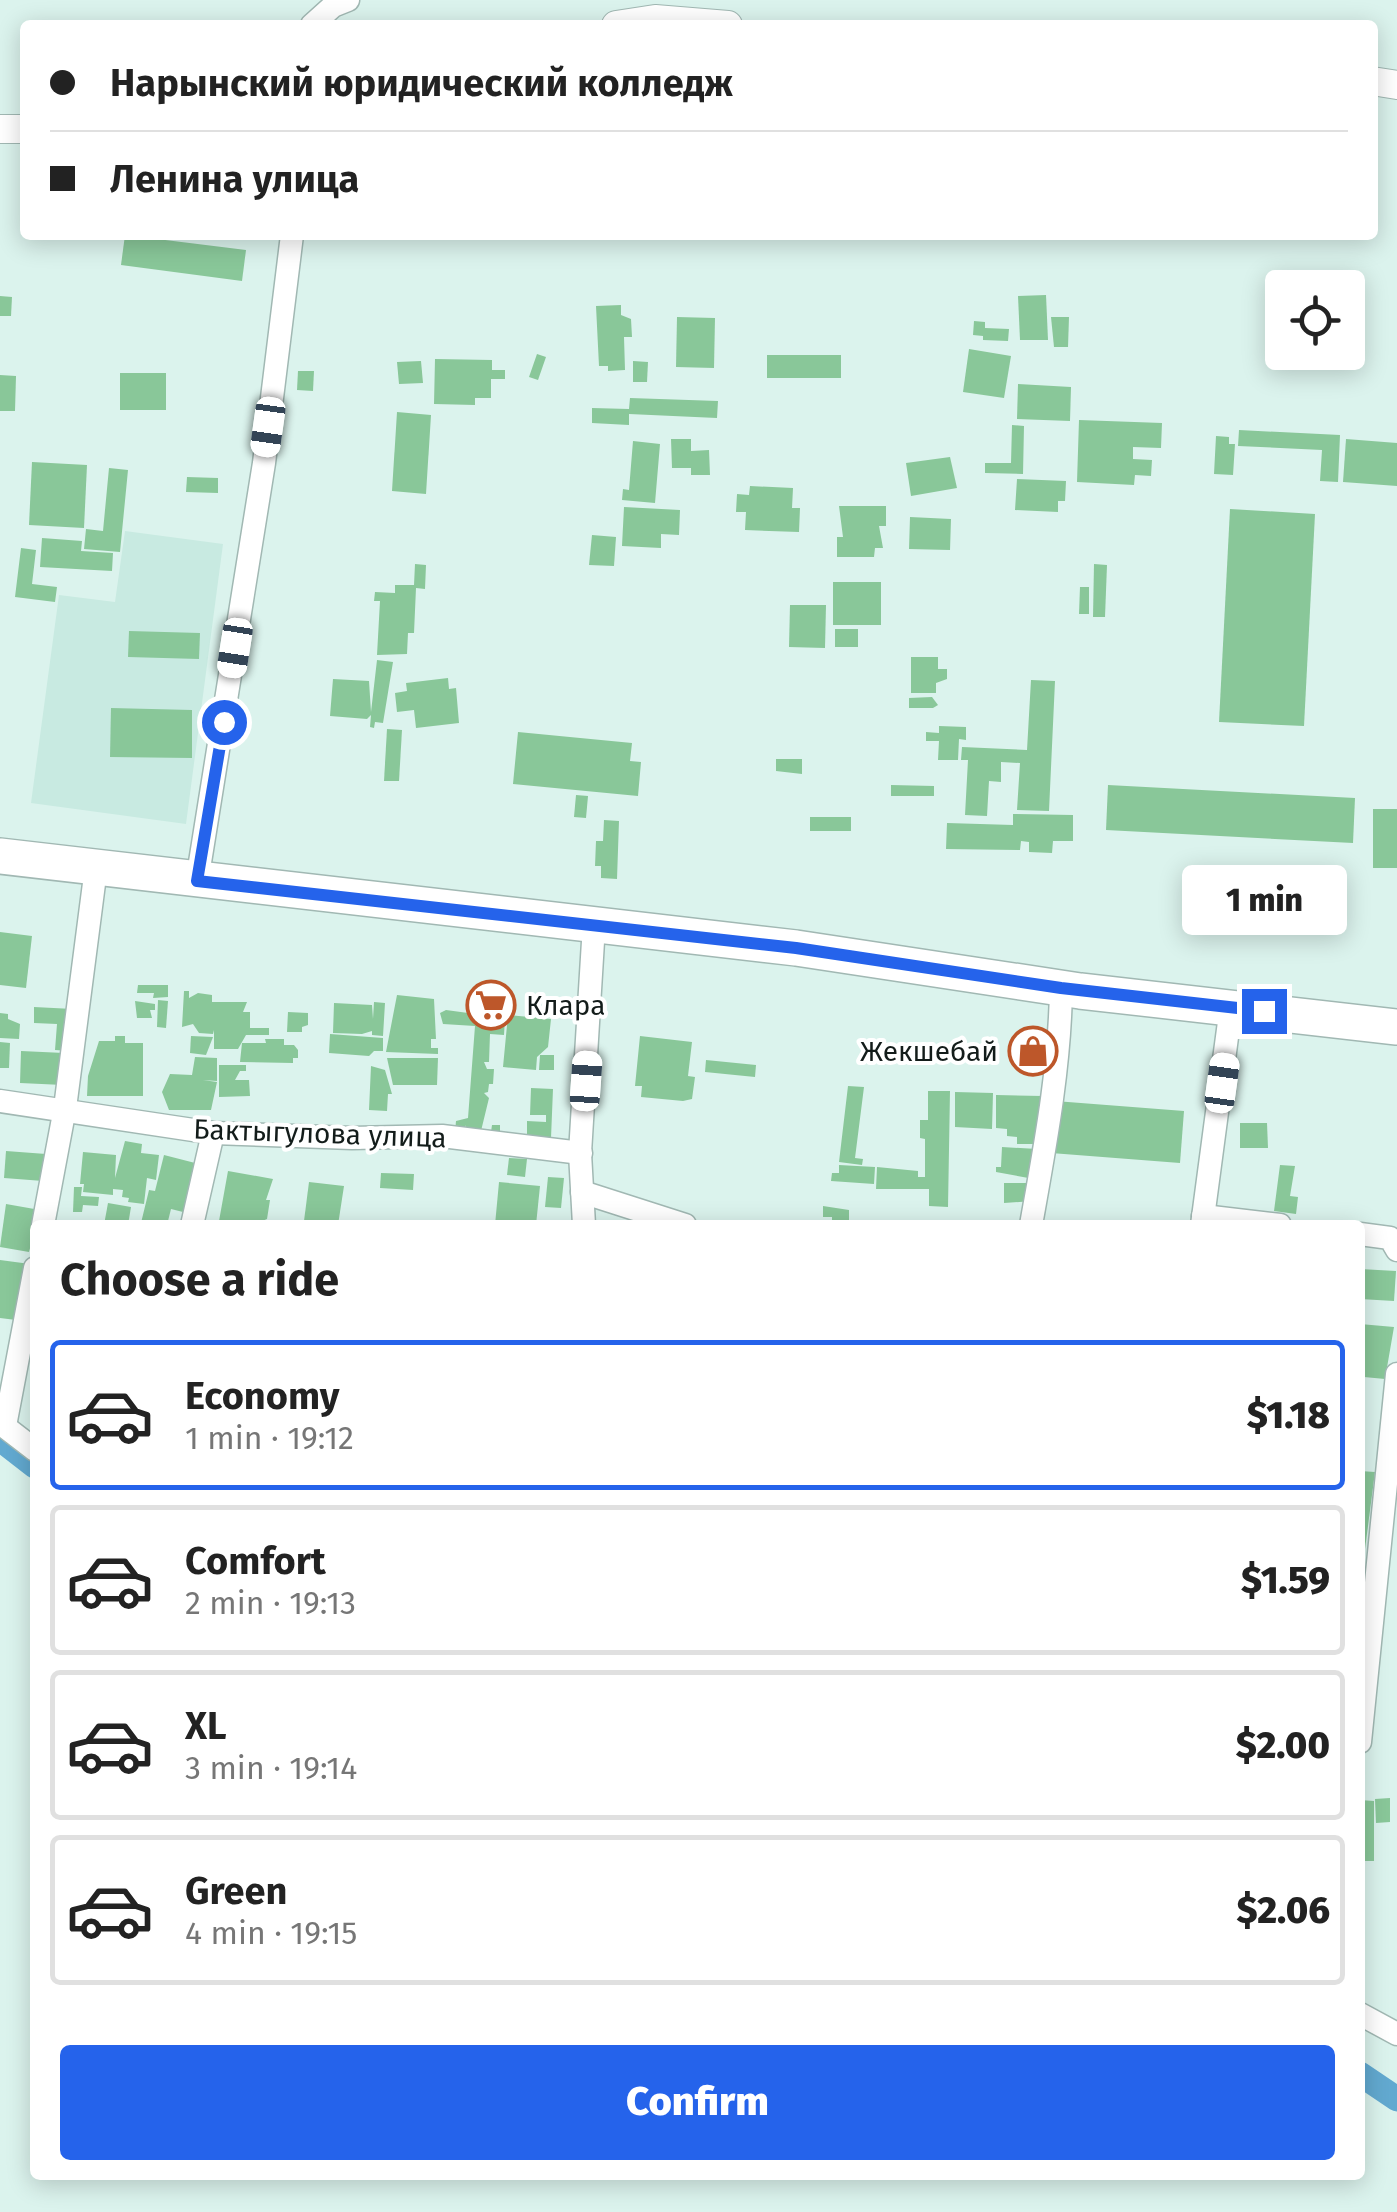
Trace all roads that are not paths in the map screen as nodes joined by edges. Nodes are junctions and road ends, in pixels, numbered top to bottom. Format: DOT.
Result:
graph roads {
  1 [pos="348,0"];
  2 [pos="317,20"];
  3 [pos="291,240"];
  4 [pos="0,856"];
  5 [pos="96,868"];
  6 [pos="197,881"];
  7 [pos="594,925"];
  8 [pos="1061,988"];
  9 [pos="1231,1007"];
  10 [pos="1397,1027"];
  11 [pos="0,1100"];
  12 [pos="65,1108"];
  13 [pos="213,1133"];
  14 [pos="581,1153"];
  15 [pos="582,1192"];
  16 [pos="44,1220"];
  17 [pos="193,1220"];
  18 [pos="584,1220"];
  19 [pos="669,1220"];
  20 [pos="1032,1220"];
  21 [pos="1203,1220"];
  22 [pos="1365,1235"];
  23 [pos="1397,1250"];
  24 [pos="30,1292"];
  25 [pos="1397,1374"];
  26 [pos="2,1424"];
  27 [pos="30,1446"];
  28 [pos="1365,1692"];
  29 [pos="1365,2017"];
  30 [pos="1397,2034"];
  1 -- 2 [label="street"];
  3 -- 6 [label="street"];
  4 -- 5 [label="main road"];
  5 -- 6 [label="main road"];
  5 -- 12 [label="street"];
  6 -- 7 [label="main road"];
  7 -- 8 [label="main road"];
  7 -- 14 [label="street"];
  8 -- 9 [label="main road"];
  8 -- 20 [label="street"];
  9 -- 10 [label="main road"];
  9 -- 21 [label="street"];
  11 -- 12 [label="street, Бактыгулова улица"];
  12 -- 13 [label="street, Бактыгулова улица"];
  12 -- 16 [label="street"];
  13 -- 14 [label="street, Бактыгулова улица"];
  13 -- 17 [label="street"];
  14 -- 15 [label="street"];
  15 -- 18 [label="street"];
  15 -- 19 [label="street"];
  22 -- 23 [label="street"];
  24 -- 26 [label="street"];
  25 -- 28 [label="street"];
  26 -- 27 [label="street"];
  29 -- 30 [label="street"];
}
